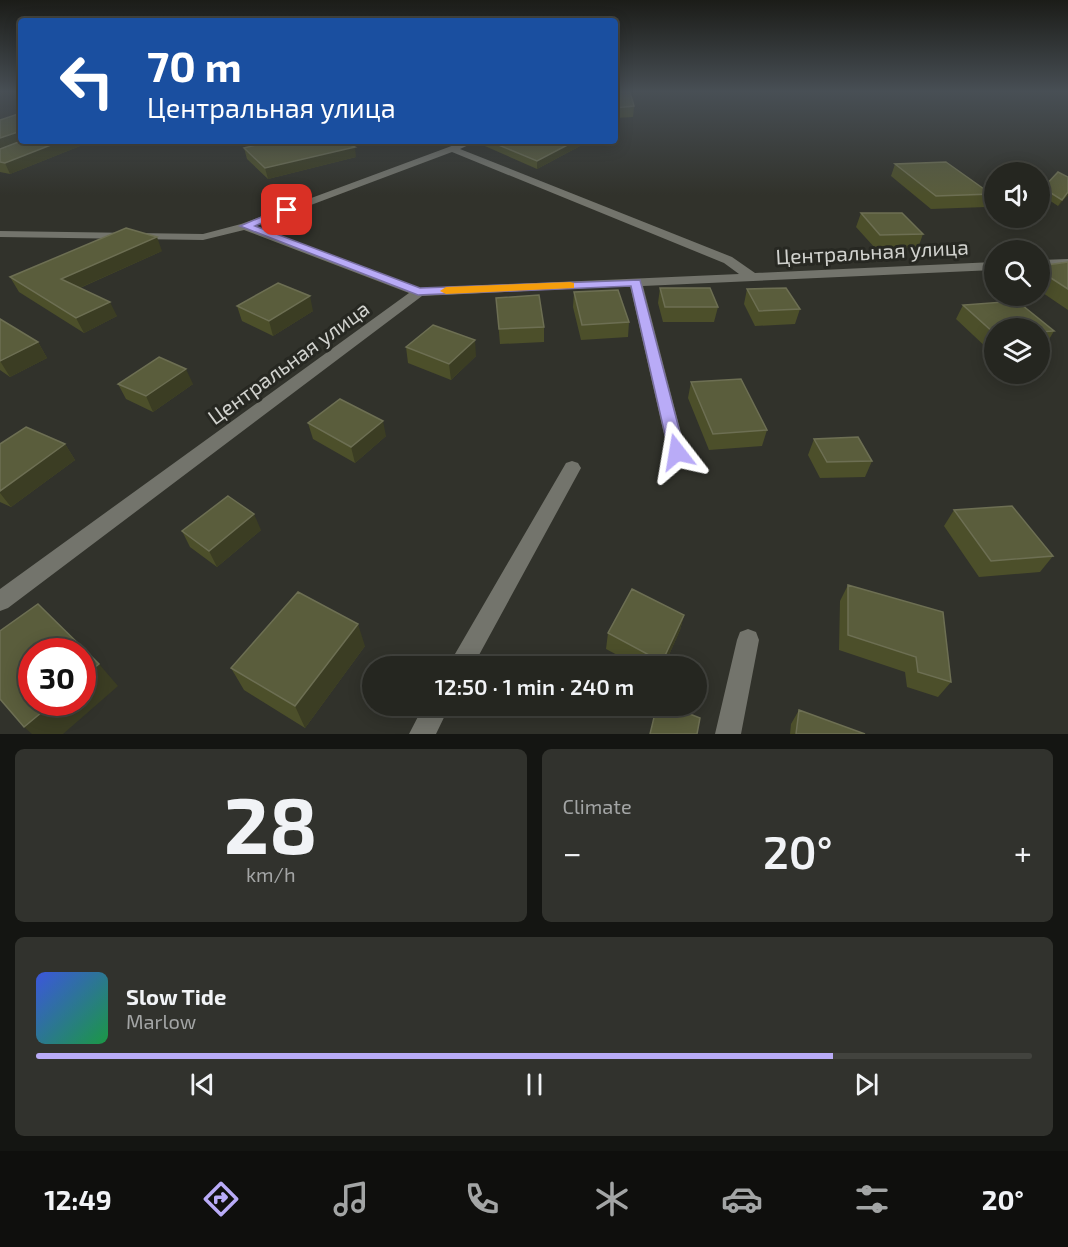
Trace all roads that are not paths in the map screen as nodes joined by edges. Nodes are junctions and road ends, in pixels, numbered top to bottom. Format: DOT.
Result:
graph roads {
  1 [pos="465,144"];
  2 [pos="452,149"];
  3 [pos="245,226"];
  4 [pos="0,234"];
  5 [pos="1068,263"];
  6 [pos="1050,264"];
  7 [pos="984,266"];
  8 [pos="752,277"];
  9 [pos="636,283"];
  10 [pos="418,292"];
  11 [pos="677,452"];
  12 [pos="572,468"];
  13 [pos="0,601"];
  14 [pos="748,640"];
  15 [pos="466,656"];
  16 [pos="432,716"];
  17 [pos="422,734"];
  18 [pos="728,734"];
  1 -- 2 [label="street"];
  2 -- 3 [label="street"];
  2 -- 8 [label="street, Центральная улица"];
  3 -- 4 [label="street"];
  3 -- 10 [label="street"];
  5 -- 6 [label="street"];
  7 -- 8 [label="street, Центральная улица"];
  8 -- 9 [label="street, Центральная улица"];
  9 -- 10 [label="street, Центральная улица"];
  9 -- 11 [label="street"];
  10 -- 13 [label="street, Центральная улица"];
  12 -- 15 [label="street"];
  14 -- 18 [label="street"];
  16 -- 17 [label="street"];
}
